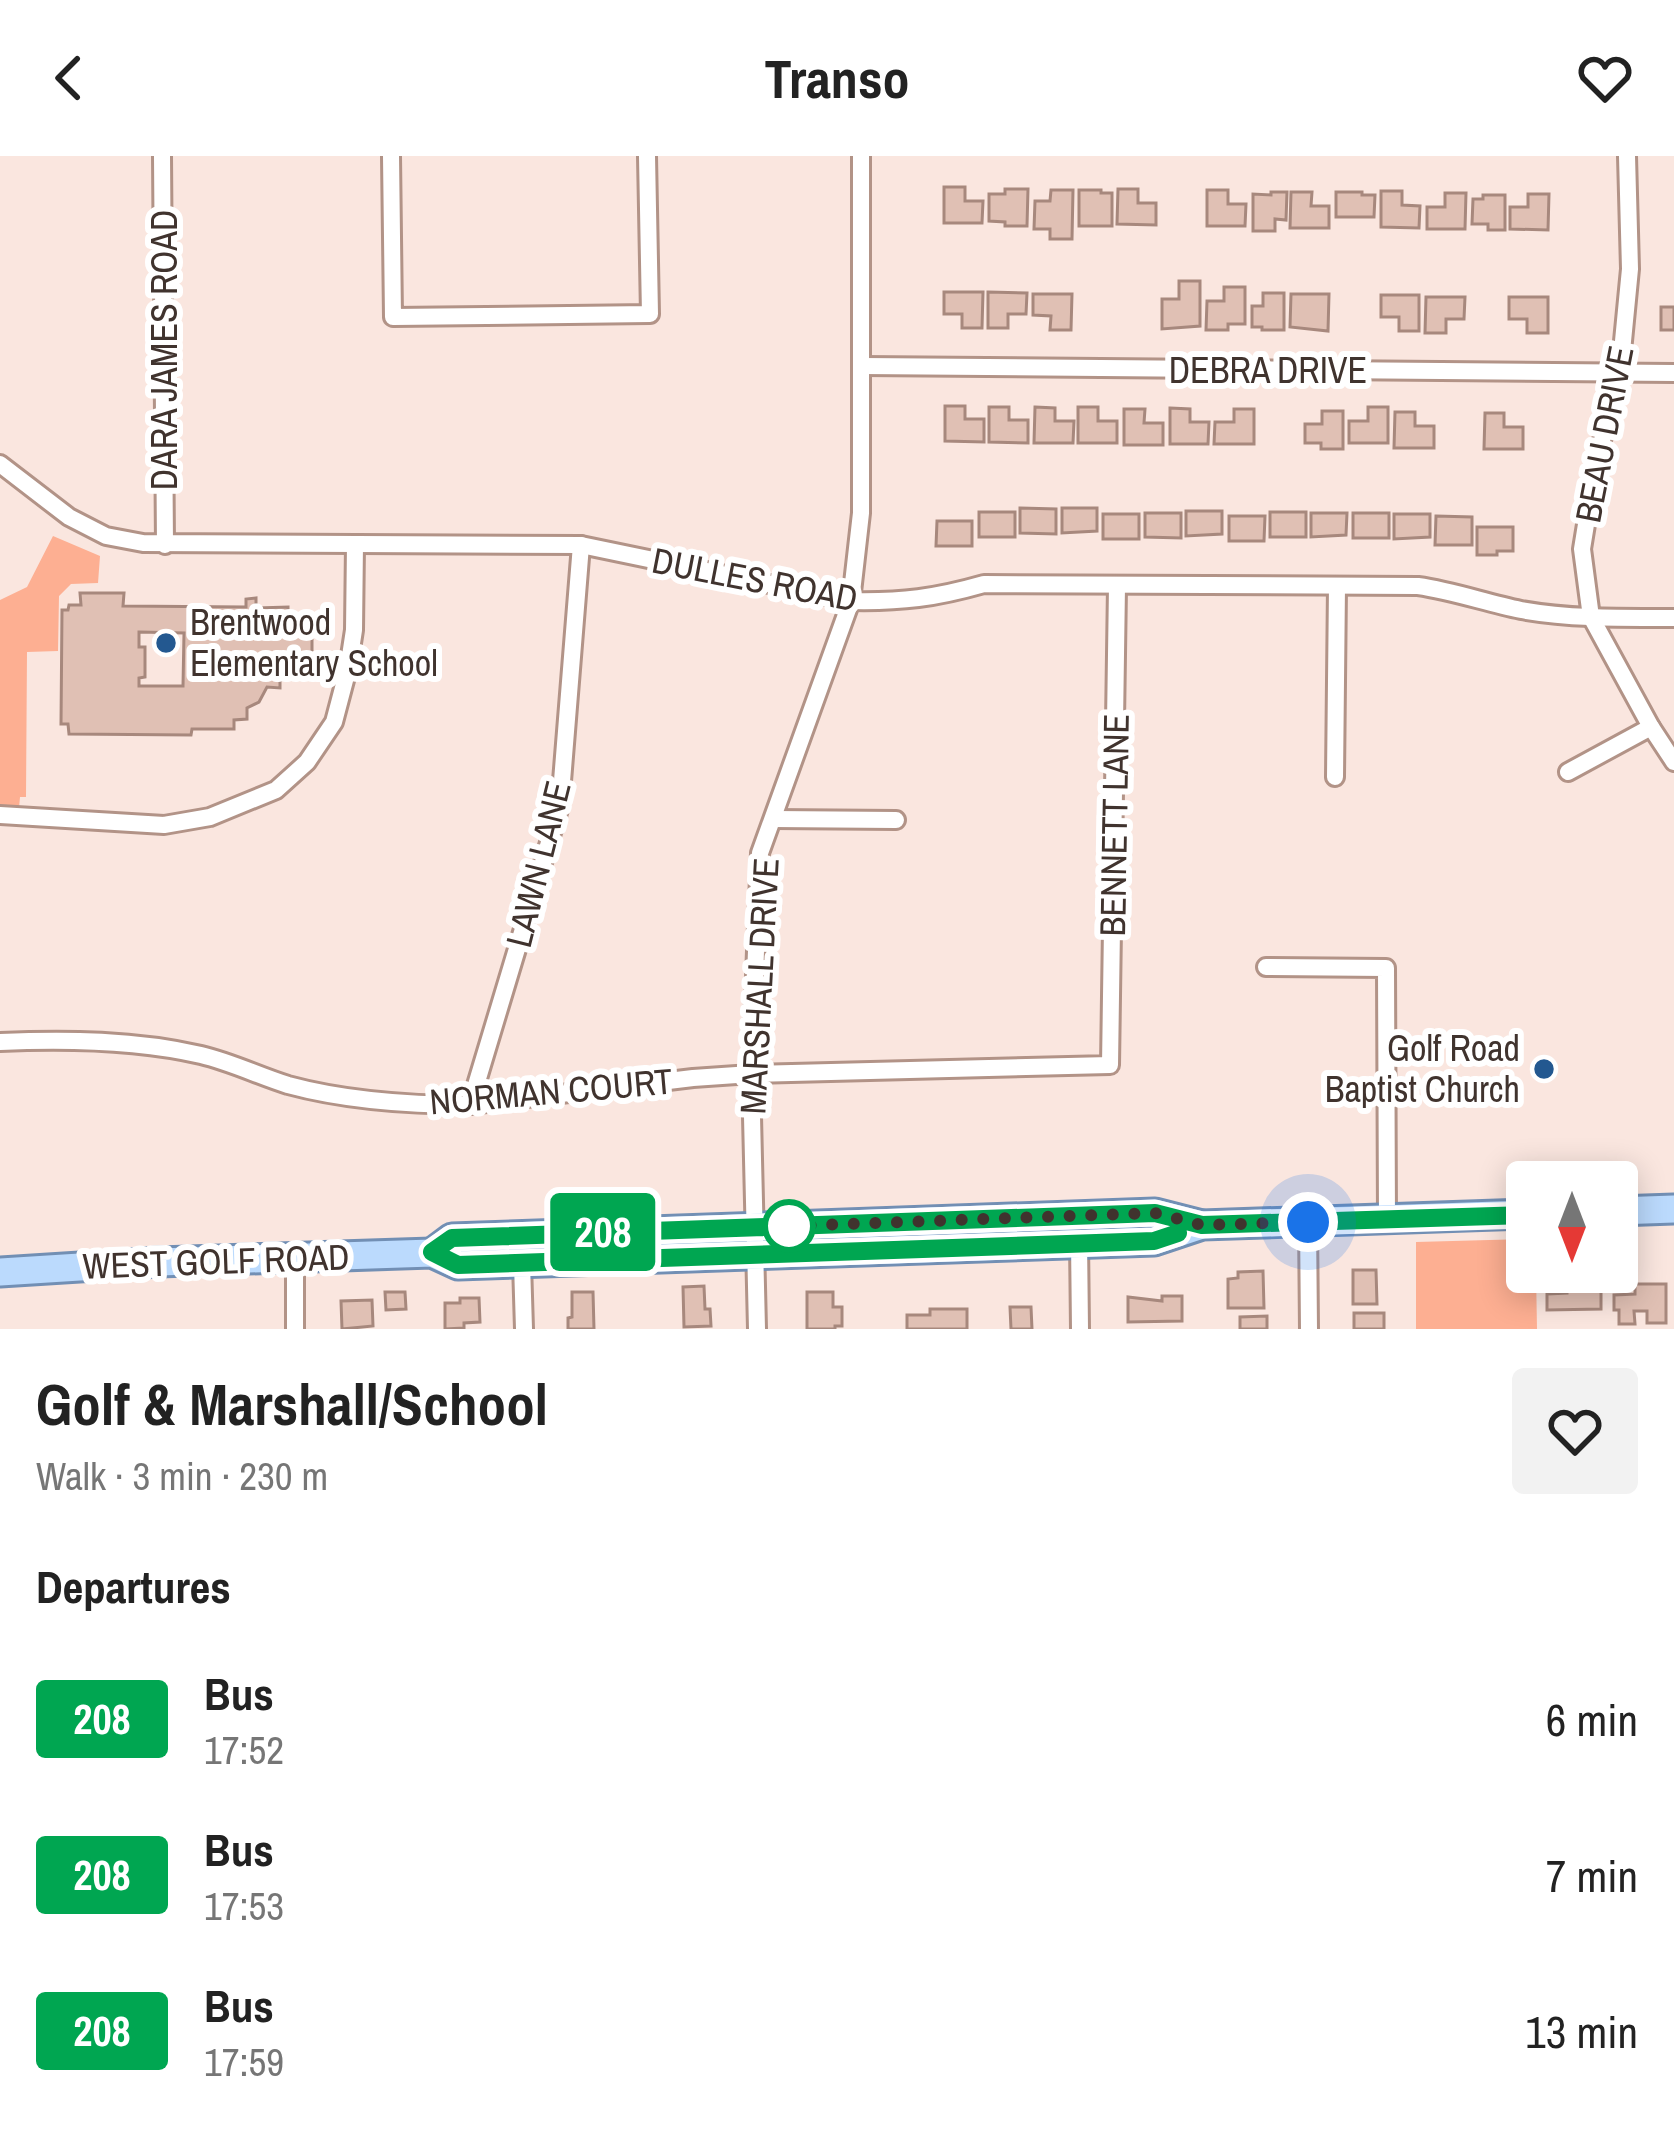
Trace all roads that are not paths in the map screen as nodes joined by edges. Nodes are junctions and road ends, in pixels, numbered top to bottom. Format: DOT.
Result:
graph roads {
  1 [pos="163,156"];
  2 [pos="391,156"];
  3 [pos="646,156"];
  4 [pos="861,156"];
  5 [pos="1627,156"];
  6 [pos="862,366"];
  7 [pos="1620,373"];
  8 [pos="1674,373"];
  9 [pos="0,465"];
  10 [pos="165,544"];
  11 [pos="356,544"];
  12 [pos="581,544"];
  13 [pos="1117,586"];
  14 [pos="1337,586"];
  15 [pos="851,601"];
  16 [pos="1591,617"];
  17 [pos="1674,618"];
  18 [pos="1651,728"];
  19 [pos="1674,762"];
  20 [pos="1568,772"];
  21 [pos="1335,777"];
  22 [pos="0,815"];
  23 [pos="774,819"];
  24 [pos="896,820"];
  25 [pos="1266,968"];
  26 [pos="0,1042"];
  27 [pos="1110,1065"];
  28 [pos="751,1074"];
  29 [pos="470,1105"];
  30 [pos="1674,1210"];
  31 [pos="1638,1211"];
  32 [pos="1506,1215"];
  33 [pos="1387,1219"];
  34 [pos="1308,1222"];
  35 [pos="1079,1230"];
  36 [pos="756,1241"];
  37 [pos="432,1252"];
  38 [pos="295,1257"];
  39 [pos="522,1263"];
  40 [pos="0,1272"];
  41 [pos="296,1329"];
  42 [pos="524,1329"];
  43 [pos="757,1329"];
  44 [pos="1080,1329"];
  45 [pos="1309,1329"];
  1 -- 10 [label="street, DARA JAMES ROAD"];
  2 -- 3 [label="street"];
  4 -- 6 [label="street, MARSHALL DRIVE"];
  5 -- 7 [label="street, BEAU DRIVE"];
  6 -- 7 [label="street, DEBRA DRIVE"];
  6 -- 15 [label="street, MARSHALL DRIVE"];
  7 -- 8 [label="street, DEBRA DRIVE"];
  7 -- 16 [label="street, BEAU DRIVE"];
  9 -- 10 [label="street, DULLES ROAD"];
  10 -- 11 [label="street, DULLES ROAD"];
  11 -- 12 [label="street, DULLES ROAD"];
  11 -- 22 [label="street"];
  12 -- 15 [label="street, DULLES ROAD"];
  12 -- 29 [label="street, LAWN LANE"];
  13 -- 14 [label="street, DULLES ROAD"];
  13 -- 15 [label="street, DULLES ROAD"];
  13 -- 27 [label="street, BENNETT LANE"];
  14 -- 16 [label="street, DULLES ROAD"];
  14 -- 21 [label="street"];
  15 -- 23 [label="street, MARSHALL DRIVE"];
  16 -- 17 [label="street, DULLES ROAD"];
  16 -- 18 [label="street, BEAU DRIVE"];
  18 -- 19 [label="street, BEAU DRIVE"];
  18 -- 20 [label="street"];
  23 -- 24 [label="street"];
  23 -- 28 [label="street, MARSHALL DRIVE"];
  25 -- 33 [label="street"];
  26 -- 29 [label="street, NORMAN COURT"];
  27 -- 28 [label="street, NORMAN COURT"];
  28 -- 29 [label="street, NORMAN COURT"];
  28 -- 36 [label="street, MARSHALL DRIVE"];
  30 -- 31 [label="main road"];
  32 -- 33 [label="main road, WEST GOLF ROAD"];
  33 -- 34 [label="main road, WEST GOLF ROAD"];
  34 -- 35 [label="main road, WEST GOLF ROAD"];
  34 -- 45 [label="street"];
  35 -- 36 [label="main road, WEST GOLF ROAD"];
  35 -- 44 [label="street"];
  36 -- 37 [label="main road, WEST GOLF ROAD"];
  36 -- 39 [label="main road, WEST GOLF ROAD"];
  36 -- 43 [label="street, MARSHALL DRIVE"];
  37 -- 38 [label="main road, WEST GOLF ROAD"];
  37 -- 39 [label="main road, WEST GOLF ROAD"];
  38 -- 40 [label="main road, WEST GOLF ROAD"];
  38 -- 41 [label="street"];
  39 -- 42 [label="street"];
}
